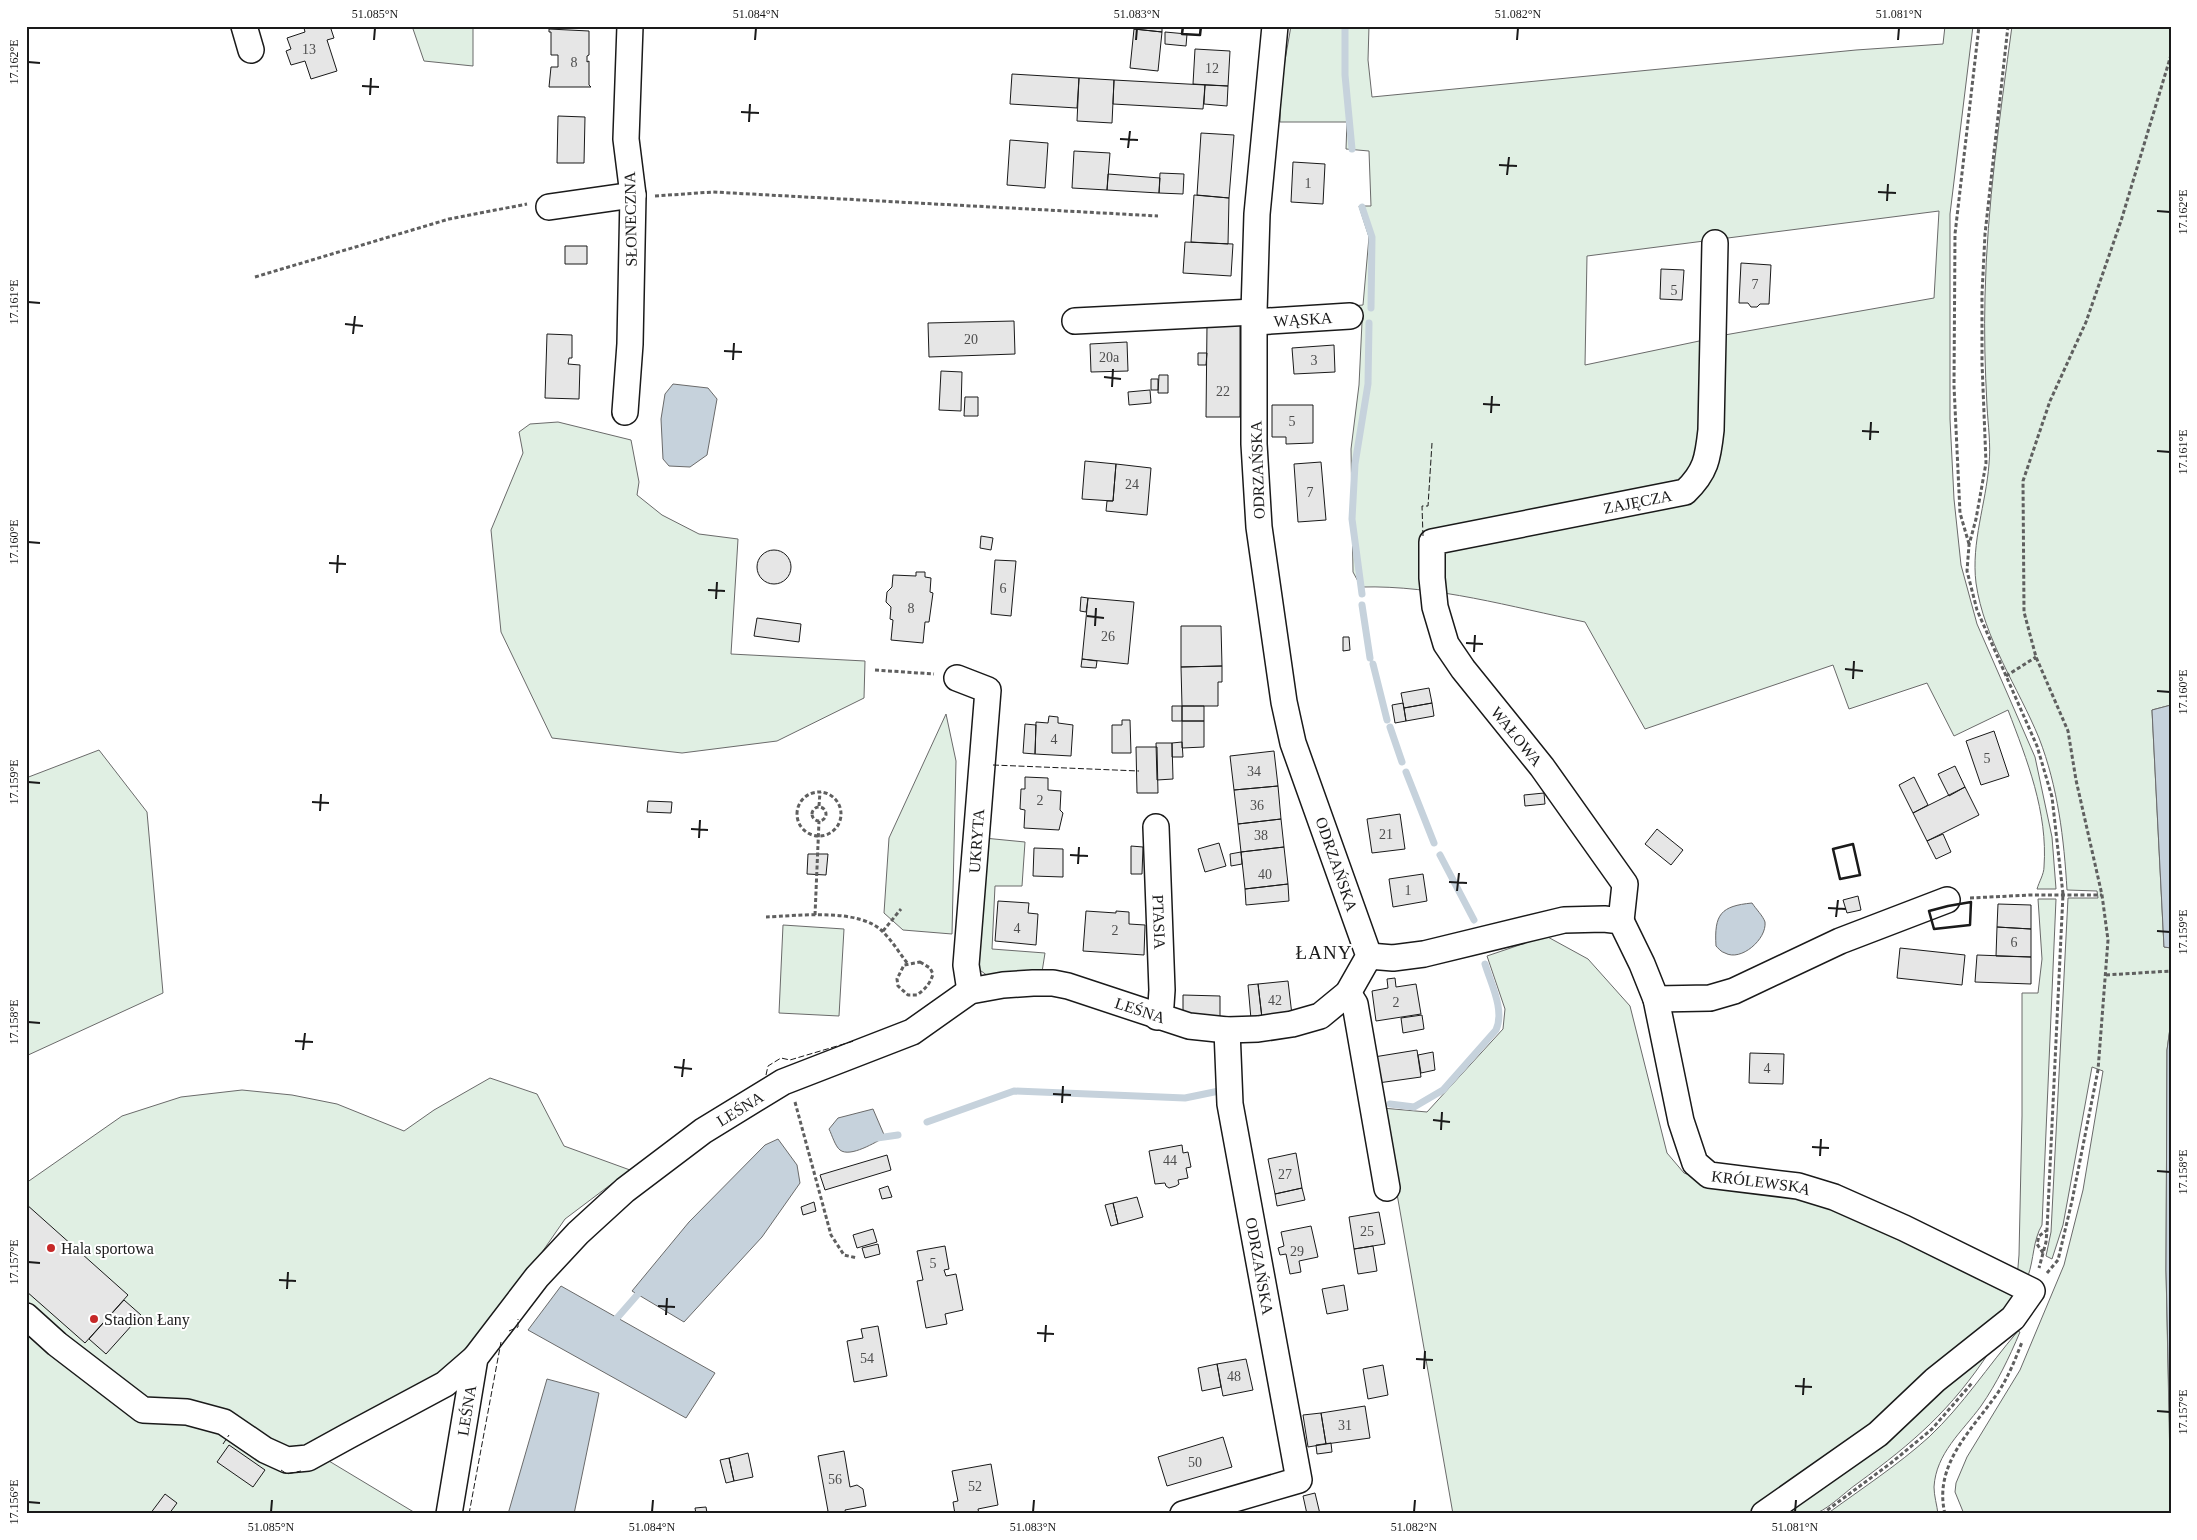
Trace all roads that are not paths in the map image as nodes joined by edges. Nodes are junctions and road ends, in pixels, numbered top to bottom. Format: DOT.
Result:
graph roads {
  1 [pos="244,26"];
  2 [pos="630,26"];
  3 [pos="1275,26"];
  4 [pos="251,50"];
  5 [pos="633,195"];
  6 [pos="549,207"];
  7 [pos="1715,243"];
  8 [pos="1350,316"];
  9 [pos="1254,317"];
  10 [pos="1075,320"];
  11 [pos="624,412"];
  12 [pos="1432,542"];
  13 [pos="957,678"];
  14 [pos="1156,827"];
  15 [pos="1947,900"];
  16 [pos="1621,921"];
  17 [pos="1369,956"];
  18 [pos="970,991"];
  19 [pos="1348,992"];
  20 [pos="1656,999"];
  21 [pos="1157,1017"];
  22 [pos="1227,1030"];
  23 [pos="1387,1188"];
  24 [pos="26,1316"];
  25 [pos="475,1358"];
  26 [pos="448,1514"];
  27 [pos="1182,1514"];
  28 [pos="1764,1514"];
  1 -- 4 [label="street"];
  2 -- 5 [label="street, SŁONECZNA"];
  3 -- 9 [label="street, ODRZAŃSKA"];
  5 -- 6 [label="street"];
  5 -- 11 [label="street, SŁONECZNA"];
  7 -- 12 [label="street, ZAJĘCZA"];
  8 -- 9 [label="street, WĄSKA"];
  9 -- 10 [label="street, WĄSKA"];
  9 -- 17 [label="street, ODRZAŃSKA"];
  12 -- 16 [label="street, WAŁOWA"];
  13 -- 18 [label="street, UKRYTA"];
  14 -- 21 [label="street, PTASIA"];
  15 -- 20 [label="street"];
  16 -- 17 [label="street"];
  16 -- 20 [label="street, KRÓLEWSKA"];
  17 -- 19 [label="street"];
  18 -- 21 [label="street, LEŚNA"];
  18 -- 25 [label="street, LEŚNA"];
  19 -- 22 [label="street"];
  19 -- 23 [label="street"];
  20 -- 28 [label="street, KRÓLEWSKA"];
  21 -- 22 [label="street, LEŚNA"];
  22 -- 27 [label="street, ODRZAŃSKA"];
  24 -- 25 [label="street"];
  25 -- 26 [label="street, LEŚNA"];
}
